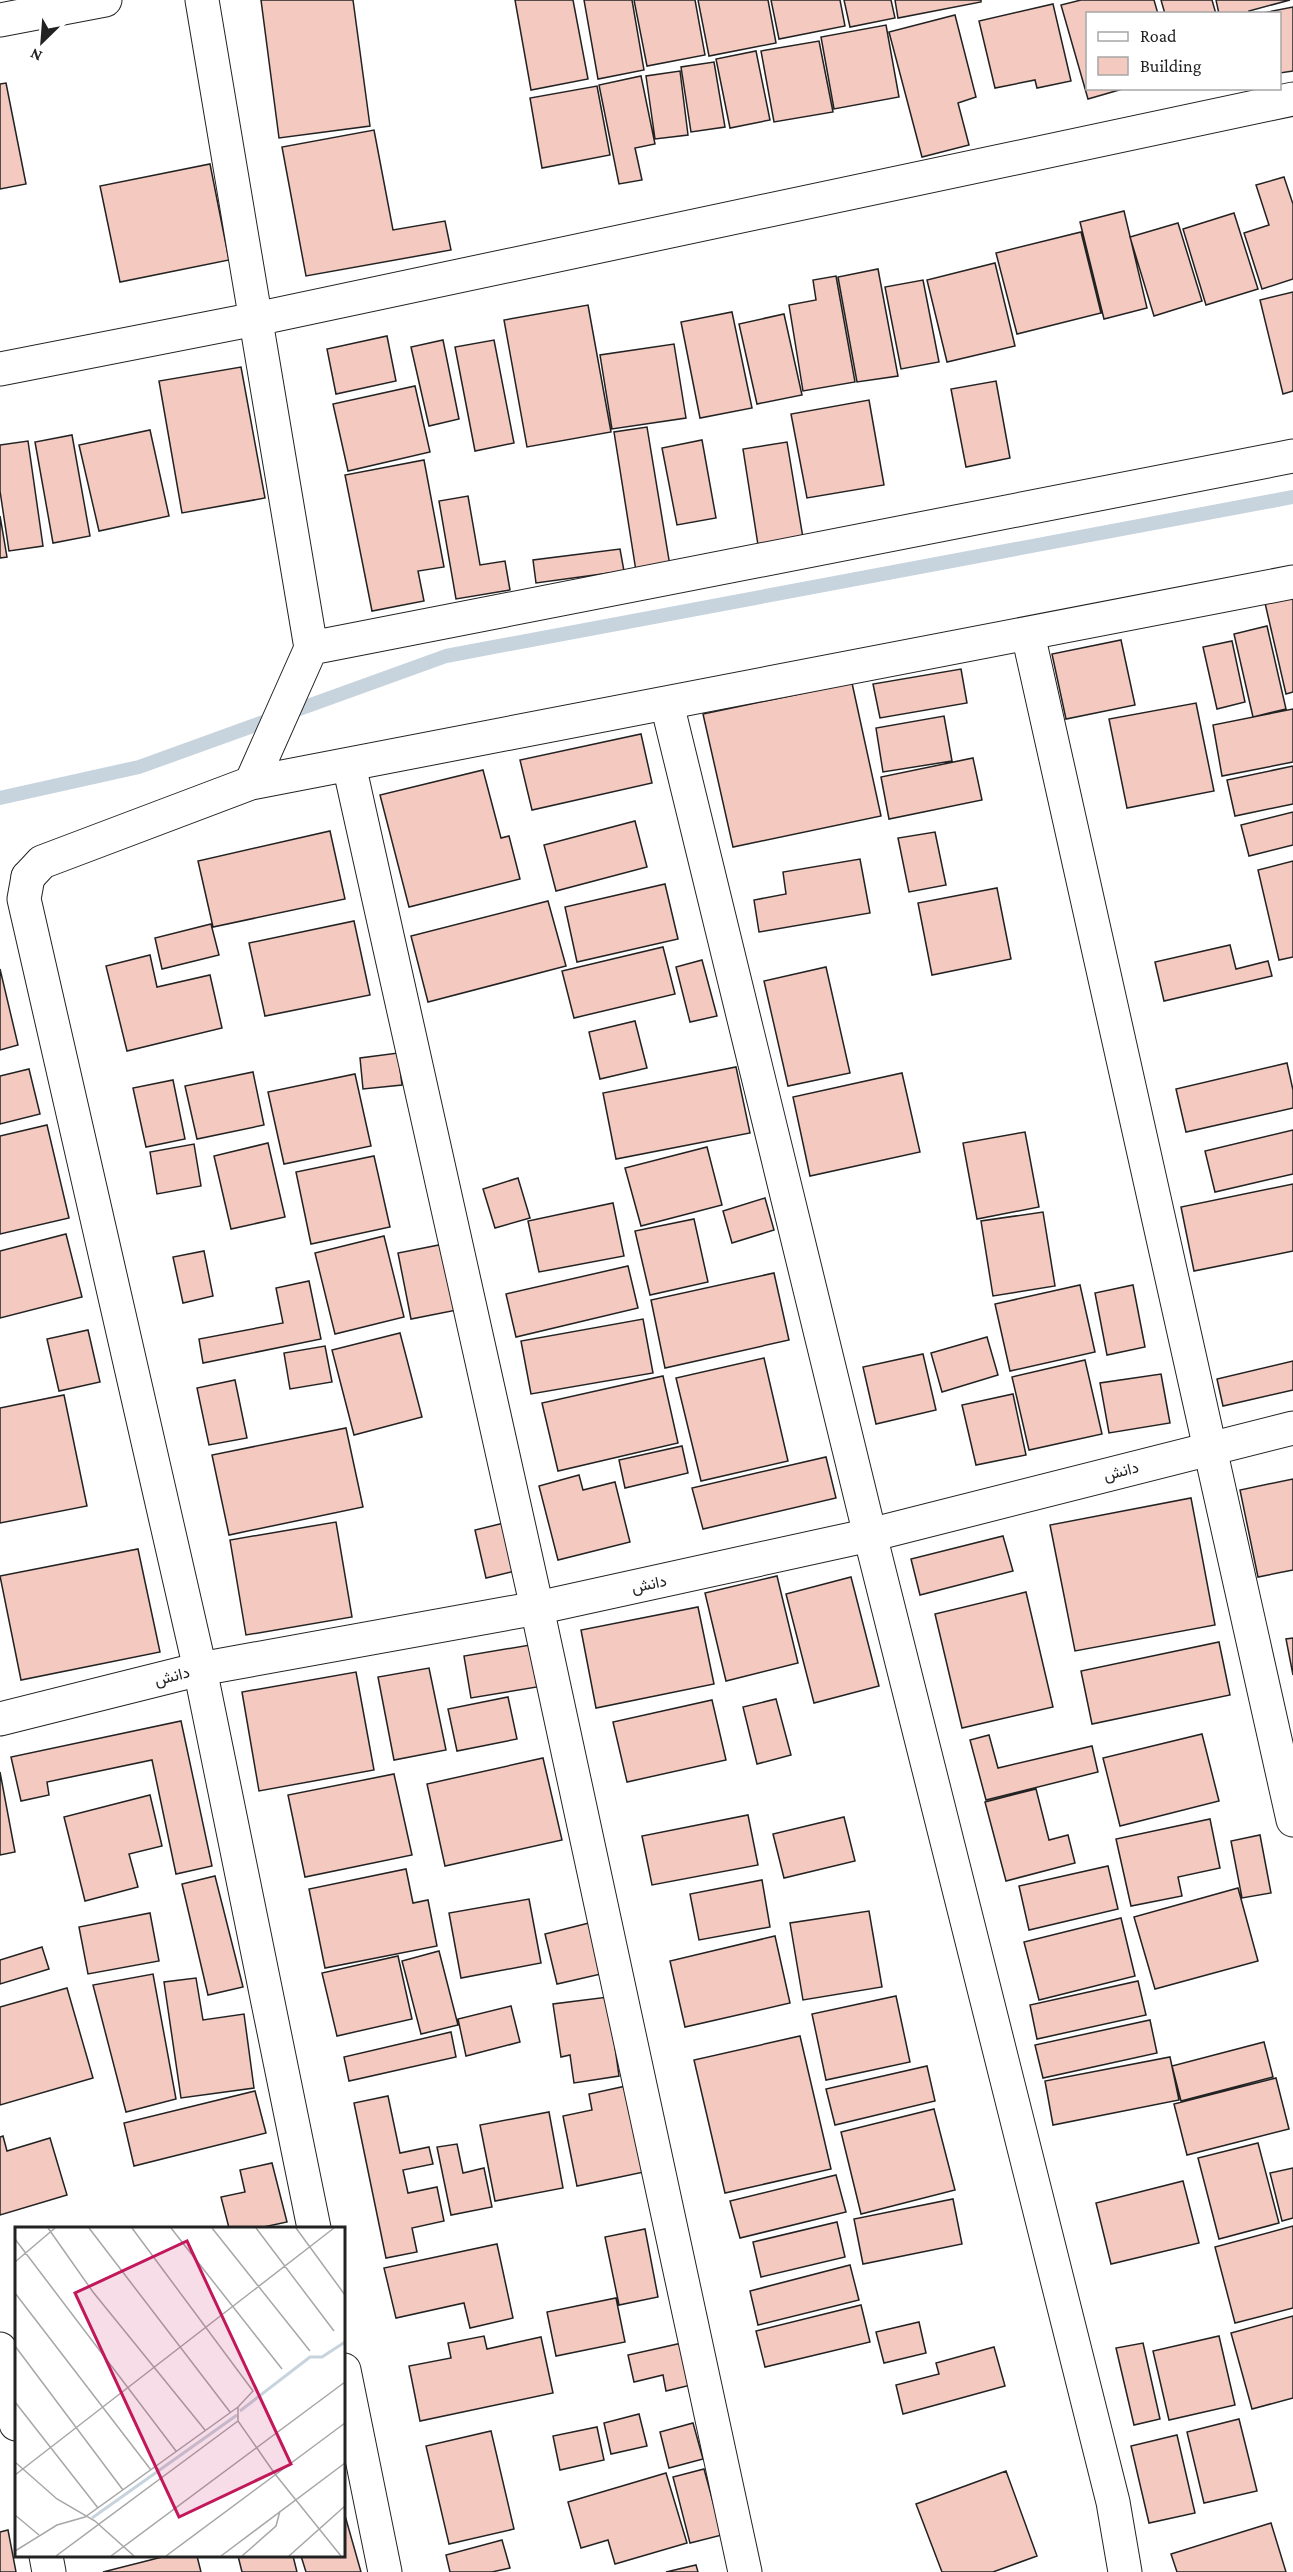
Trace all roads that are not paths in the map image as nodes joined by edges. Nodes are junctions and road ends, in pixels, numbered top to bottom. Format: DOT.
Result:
graph roads {
  1 [pos="105,0"];
  2 [pos="202,0"];
  3 [pos="0,20"];
  4 [pos="1293,99"];
  5 [pos="256,319"];
  6 [pos="0,369"];
  7 [pos="1293,456"];
  8 [pos="1293,582"];
  9 [pos="1028,633"];
  10 [pos="311,648"];
  11 [pos="667,704"];
  12 [pos="349,765"];
  13 [pos="251,783"];
  14 [pos="1293,1428"];
  15 [pos="1210,1448"];
  16 [pos="870,1535"];
  17 [pos="537,1608"];
  18 [pos="200,1669"];
  19 [pos="0,1719"];
  20 [pos="1293,1820"];
  21 [pos="314,2227"];
  22 [pos="0,2349"];
  23 [pos="345,2375"];
  24 [pos="15,2419"];
  25 [pos="46,2557"];
  26 [pos="49,2572"];
  27 [pos="385,2572"];
  28 [pos="745,2572"];
  29 [pos="1125,2572"];
  1 -- 3 [label="street"];
  2 -- 5 [label="street"];
  4 -- 5 [label="street"];
  5 -- 6 [label="street"];
  5 -- 10 [label="street"];
  7 -- 10 [label="street"];
  8 -- 9 [label="street"];
  9 -- 11 [label="street"];
  9 -- 15 [label="street"];
  10 -- 13 [label="street"];
  11 -- 12 [label="street"];
  11 -- 16 [label="street"];
  12 -- 13 [label="street"];
  12 -- 17 [label="street"];
  13 -- 18 [label="street"];
  14 -- 15 [label="street, دانش"];
  15 -- 16 [label="street, دانش"];
  15 -- 20 [label="street"];
  16 -- 17 [label="street, دانش"];
  16 -- 29 [label="street"];
  17 -- 18 [label="street, دانش"];
  17 -- 28 [label="street"];
  18 -- 19 [label="street, دانش"];
  18 -- 21 [label="street"];
  22 -- 24 [label="street"];
  23 -- 27 [label="street"];
  25 -- 26 [label="street"];
}
